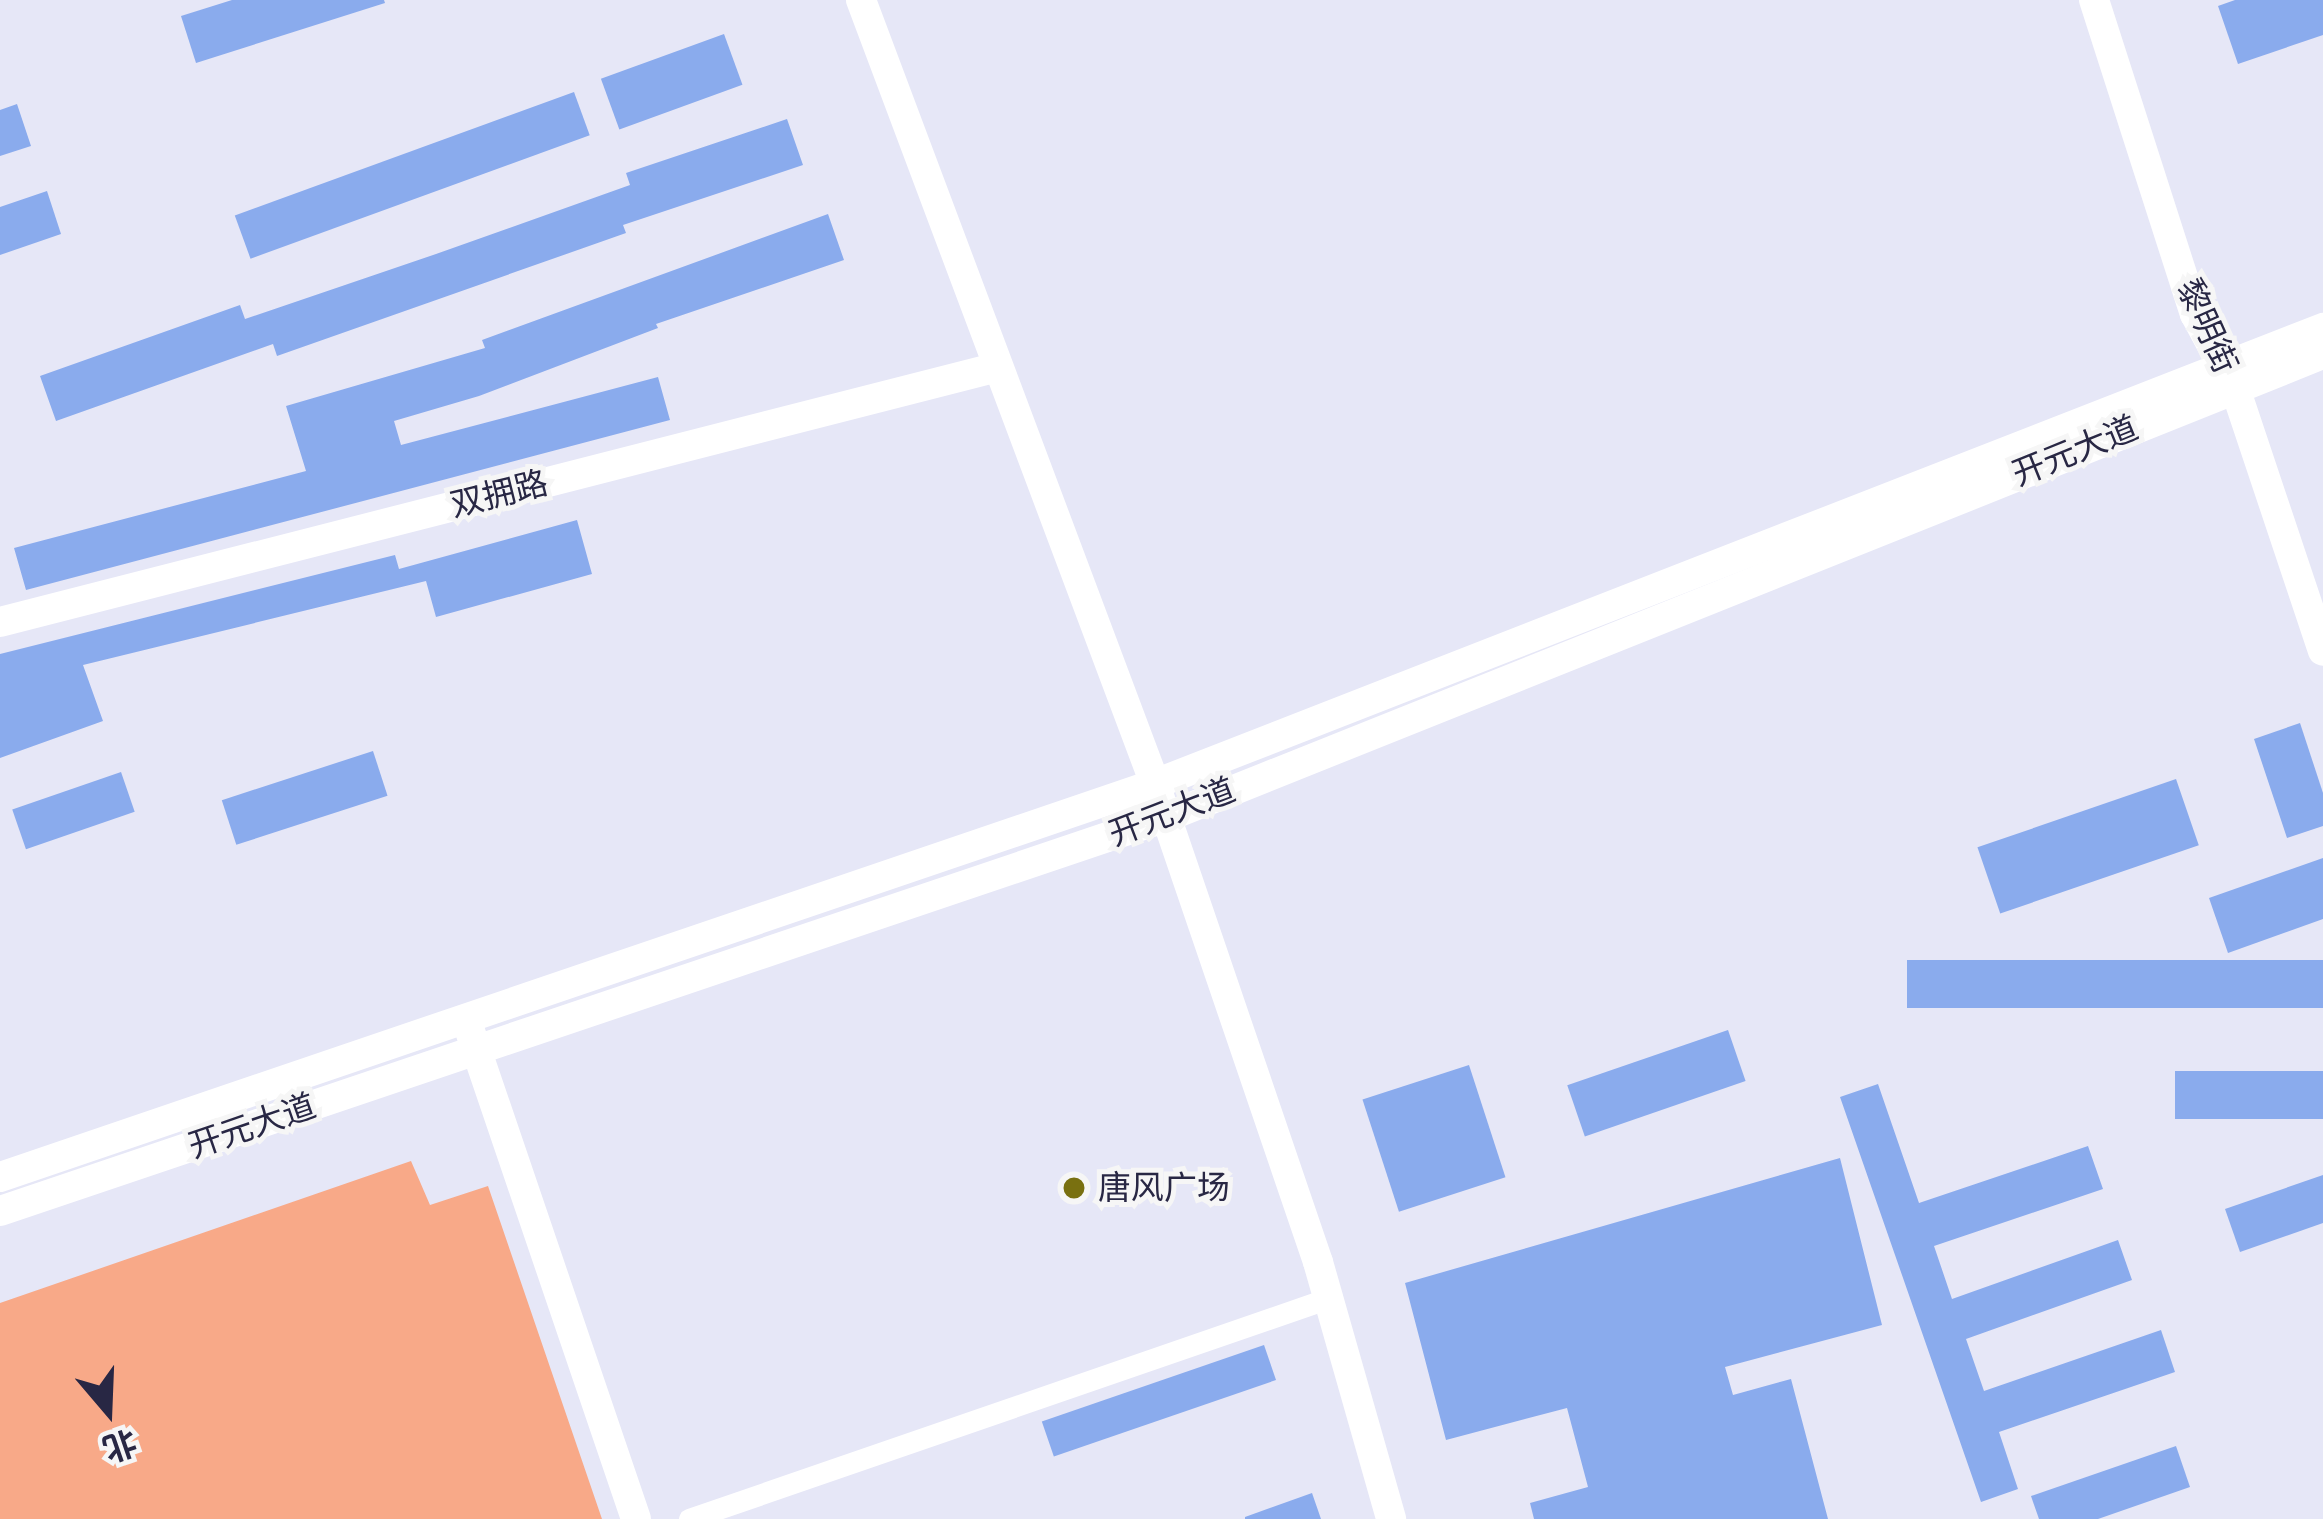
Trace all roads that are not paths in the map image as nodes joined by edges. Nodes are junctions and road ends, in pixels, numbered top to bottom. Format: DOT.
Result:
graph roads {
  1 [pos="861,0"];
  2 [pos="2093,0"];
  3 [pos="2323,328"];
  4 [pos="2323,354"];
  5 [pos="998,367"];
  6 [pos="2229,378"];
  7 [pos="0,622"];
  8 [pos="2323,651"];
  9 [pos="1154,784"];
  10 [pos="1164,818"];
  11 [pos="465,1018"];
  12 [pos="476,1050"];
  13 [pos="0,1177"];
  14 [pos="0,1211"];
  15 [pos="1329,1298"];
  16 [pos="636,1519"];
  17 [pos="689,1519"];
  18 [pos="1391,1519"];
  1 -- 5 [label="main road"];
  2 -- 6 [label="main road, 黎明街"];
  3 -- 6 [label="main road, 开元大道"];
  4 -- 6 [label="main road, 开元大道"];
  5 -- 7 [label="main road, 双拥路"];
  5 -- 9 [label="main road"];
  6 -- 8 [label="main road, 黎明街"];
  6 -- 9 [label="main road, 开元大道"];
  6 -- 10 [label="main road, 开元大道"];
  9 -- 10 [label="main road"];
  9 -- 11 [label="main road, 开元大道"];
  10 -- 12 [label="main road, 开元大道"];
  10 -- 15 [label="main road"];
  11 -- 12 [label="main road"];
  11 -- 13 [label="main road, 开元大道"];
  12 -- 14 [label="main road, 开元大道"];
  12 -- 16 [label="main road"];
  15 -- 17 [label="street"];
  15 -- 18 [label="main road"];
}
